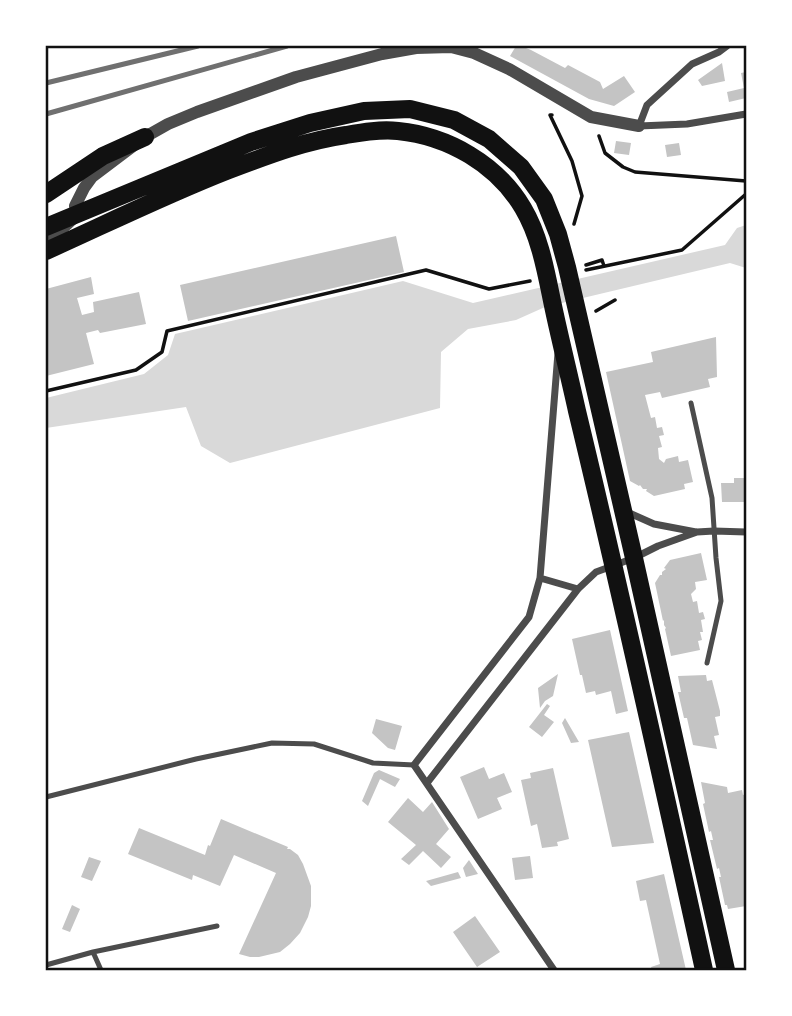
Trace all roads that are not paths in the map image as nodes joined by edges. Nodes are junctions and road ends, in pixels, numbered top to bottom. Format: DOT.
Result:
graph roads {
  1 [pos="727,46"];
  2 [pos="747,114"];
  3 [pos="639,126"];
  4 [pos="145,137"];
  5 [pos="46,194"];
  6 [pos="78,214"];
  7 [pos="46,228"];
  8 [pos="47,246"];
  9 [pos="559,334"];
  10 [pos="691,402"];
  11 [pos="623,511"];
  12 [pos="714,531"];
  13 [pos="747,532"];
  14 [pos="697,533"];
  15 [pos="634,558"];
  16 [pos="614,565"];
  17 [pos="540,578"];
  18 [pos="578,589"];
  19 [pos="707,663"];
  20 [pos="414,765"];
  21 [pos="427,783"];
  22 [pos="46,797"];
  23 [pos="217,926"];
  24 [pos="93,952"];
  25 [pos="46,964"];
  26 [pos="101,971"];
  27 [pos="554,971"];
  28 [pos="704,971"];
  29 [pos="726,971"];
  1 -- 3 [label="street"];
  2 -- 3 [label="street"];
  3 -- 4 [label="street"];
  4 -- 5 [label="main road"];
  4 -- 6 [label="street"];
  6 -- 7 [label="main road"];
  6 -- 8 [label="street"];
  6 -- 11 [label="main road"];
  8 -- 9 [label="main road"];
  9 -- 16 [label="main road"];
  9 -- 17 [label="street"];
  10 -- 12 [label="lane"];
  11 -- 14 [label="street"];
  11 -- 15 [label="main road"];
  12 -- 13 [label="street"];
  12 -- 14 [label="street"];
  12 -- 19 [label="lane"];
  14 -- 15 [label="street"];
  15 -- 16 [label="street"];
  15 -- 29 [label="main road"];
  16 -- 18 [label="street"];
  16 -- 28 [label="main road"];
  17 -- 18 [label="street"];
  17 -- 20 [label="street"];
  18 -- 21 [label="street"];
  20 -- 21 [label="street"];
  20 -- 22 [label="lane"];
  21 -- 27 [label="street"];
  23 -- 24 [label="lane"];
  24 -- 25 [label="lane"];
  24 -- 26 [label="lane"];
}
